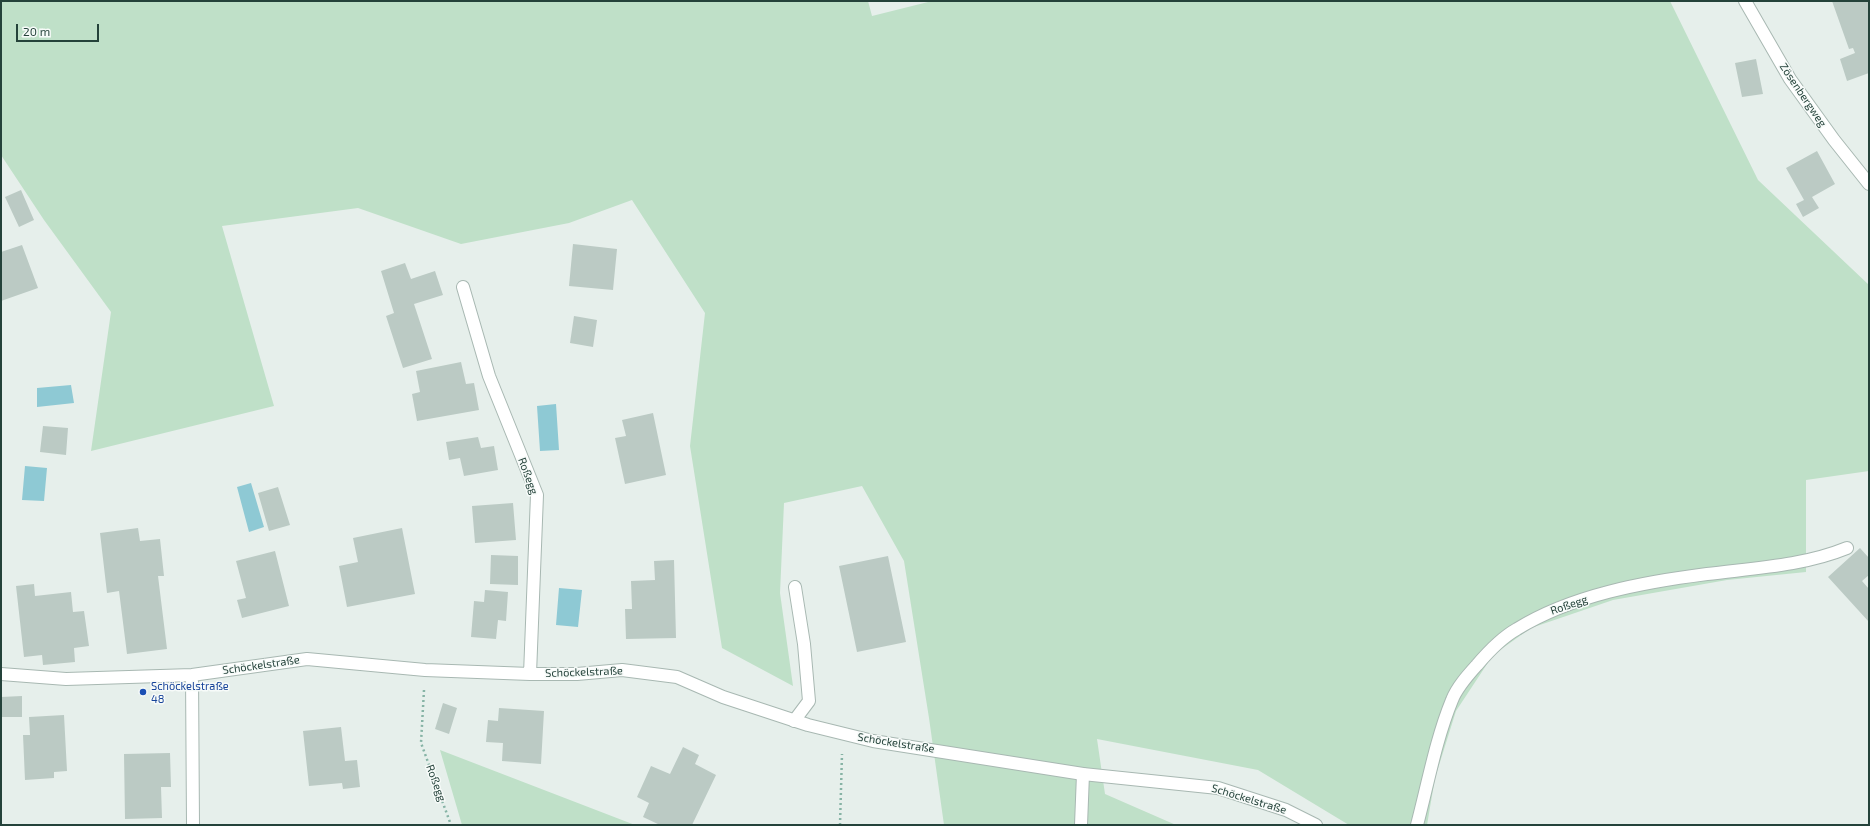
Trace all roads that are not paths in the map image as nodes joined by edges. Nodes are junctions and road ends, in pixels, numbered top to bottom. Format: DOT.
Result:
graph roads {
  1 [pos="1745,1"];
  2 [pos="1869,184"];
  3 [pos="463,287"];
  4 [pos="1846,548"];
  5 [pos="795,587"];
  6 [pos="1,674"];
  7 [pos="530,674"];
  8 [pos="192,675"];
  9 [pos="794,721"];
  10 [pos="1083,774"];
  11 [pos="193,825"];
  12 [pos="1081,825"];
  13 [pos="1316,825"];
  14 [pos="1417,825"];
  1 -- 2 [label="street, Zösenbergweg"];
  3 -- 7 [label="street, Roßegg"];
  4 -- 14 [label="street, Roßegg"];
  5 -- 9 [label="street"];
  6 -- 8 [label="street, Schöckelstraße"];
  7 -- 8 [label="street, Schöckelstraße"];
  7 -- 9 [label="street, Schöckelstraße"];
  8 -- 11 [label="street"];
  9 -- 10 [label="street, Schöckelstraße"];
  10 -- 12 [label="street"];
  10 -- 13 [label="street, Schöckelstraße"];
}
